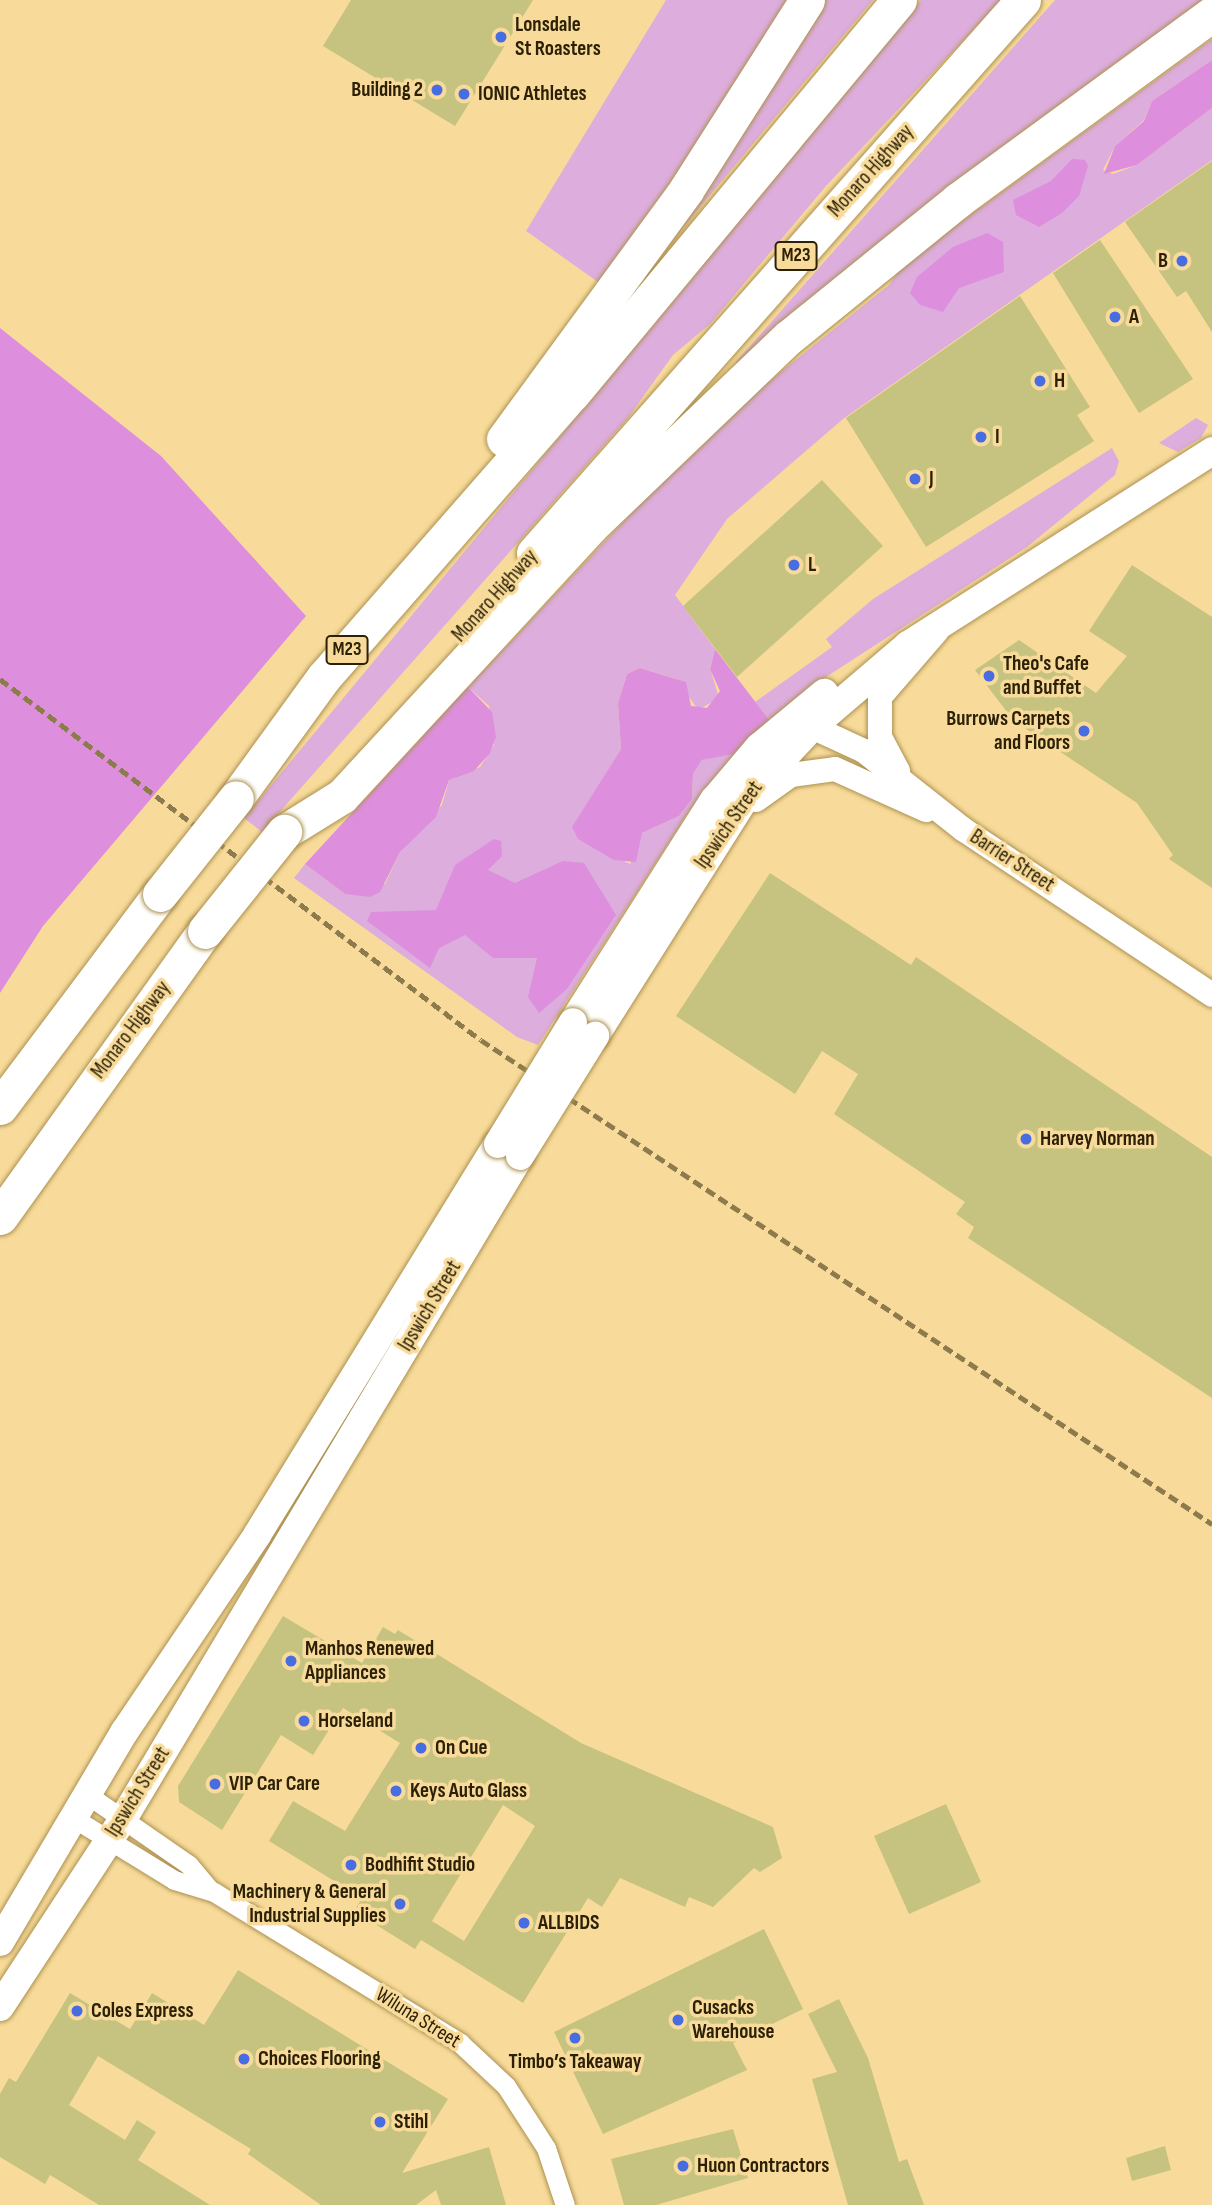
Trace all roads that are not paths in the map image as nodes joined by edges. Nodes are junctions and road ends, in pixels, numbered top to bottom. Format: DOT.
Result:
graph roads {
  1 [pos="807,0"];
  2 [pos="899,0"];
  3 [pos="1023,0"];
  4 [pos="1212,14"];
  5 [pos="1212,451"];
  6 [pos="467,509"];
  7 [pos="948,617"];
  8 [pos="908,645"];
  9 [pos="812,727"];
  10 [pos="759,747"];
  11 [pos="906,782"];
  12 [pos="964,830"];
  13 [pos="284,832"];
  14 [pos="716,842"];
  15 [pos="1212,995"];
  16 [pos="584,1029"];
  17 [pos="0,1107"];
  18 [pos="509,1150"];
  19 [pos="0,1217"];
  20 [pos="271,1513"];
  21 [pos="296,1529"];
  22 [pos="81,1807"];
  23 [pos="116,1829"];
  24 [pos="0,1942"];
  25 [pos="0,2007"];
  26 [pos="565,2205"];
  1 -- 6 [label="highway"];
  2 -- 6 [label="highway, M23"];
  3 -- 13 [label="highway, Monaro Highway / M23"];
  4 -- 13 [label="highway"];
  5 -- 7 [label="main road, Ipswich Street"];
  6 -- 17 [label="highway, M23, bridge"];
  7 -- 8 [label="main road, Ipswich Street"];
  7 -- 11 [label="street"];
  8 -- 9 [label="main road, Ipswich Street"];
  8 -- 10 [label="main road, Ipswich Street"];
  9 -- 10 [label="main road"];
  9 -- 11 [label="street, Barrier Street"];
  9 -- 14 [label="main road, Ipswich Street"];
  10 -- 16 [label="main road, Ipswich Street"];
  11 -- 12 [label="street, Barrier Street"];
  12 -- 14 [label="street"];
  12 -- 15 [label="street, Barrier Street"];
  13 -- 19 [label="highway, Monaro Highway / M23, bridge"];
  14 -- 16 [label="main road, Ipswich Street"];
  16 -- 18 [label="main road, Ipswich Street, bridge"];
  18 -- 20 [label="main road, Ipswich Street"];
  18 -- 21 [label="main road, Ipswich Street"];
  20 -- 21 [label="main road"];
  20 -- 22 [label="main road, Ipswich Street"];
  21 -- 23 [label="main road, Ipswich Street"];
  22 -- 23 [label="street, Wiluna Street"];
  22 -- 23 [label="street, Wiluna Street"];
  22 -- 24 [label="main road, Ipswich Street"];
  23 -- 25 [label="main road, Ipswich Street"];
  23 -- 26 [label="street, Wiluna Street"];
}
